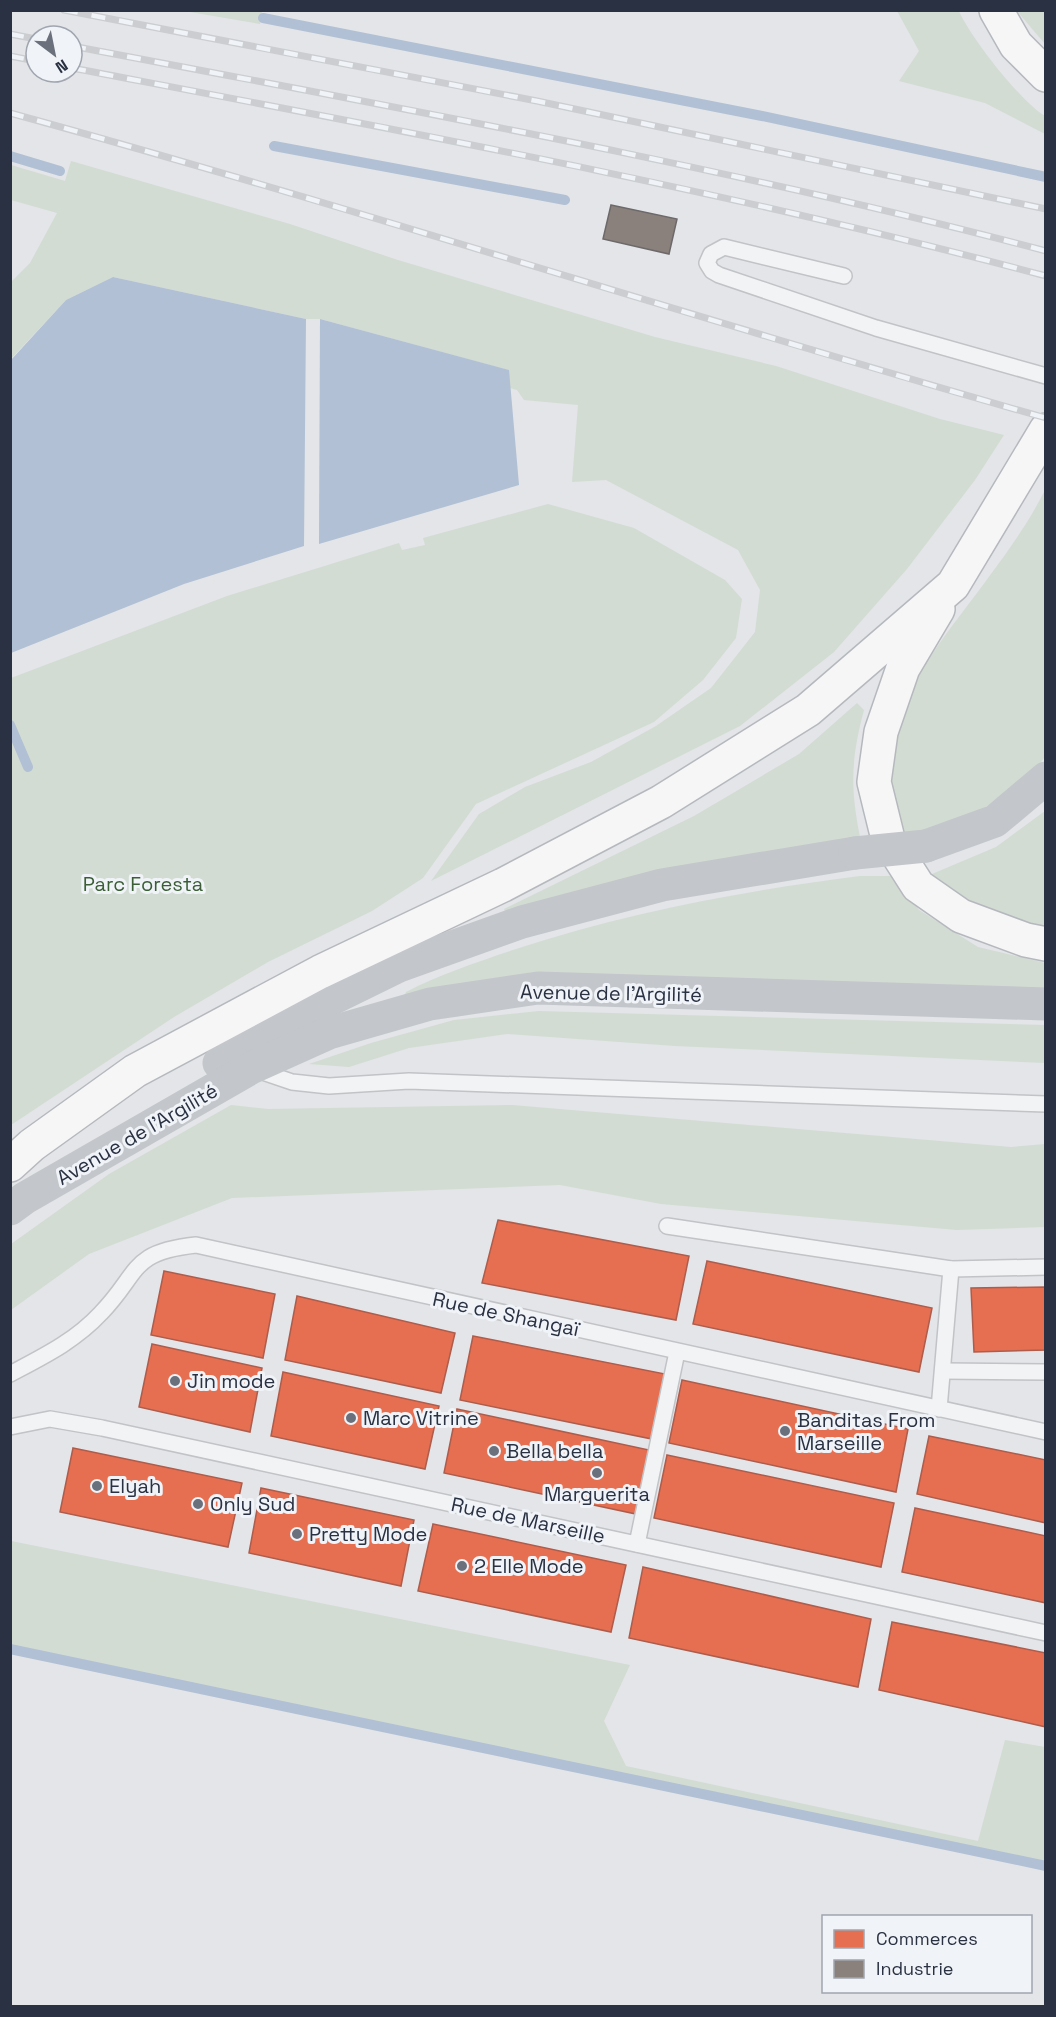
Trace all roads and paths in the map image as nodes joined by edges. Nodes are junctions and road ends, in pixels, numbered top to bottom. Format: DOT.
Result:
graph roads {
  1 [pos="996,10"];
  2 [pos="1046,75"];
  3 [pos="844,276"];
  4 [pos="1046,376"];
  5 [pos="1039,442"];
  6 [pos="953,585"];
  7 [pos="1046,778"];
  8 [pos="1046,944"];
  9 [pos="1046,1004"];
  10 [pos="251,1068"];
  11 [pos="1046,1104"];
  12 [pos="10,1165"];
  13 [pos="18,1203"];
  14 [pos="667,1226"];
  15 [pos="1046,1267"];
  16 [pos="951,1269"];
  17 [pos="677,1352"];
  18 [pos="944,1371"];
  19 [pos="1046,1372"];
  20 [pos="10,1374"];
  21 [pos="939,1410"];
  22 [pos="10,1427"];
  23 [pos="1046,1432"];
  24 [pos="638,1544"];
  25 [pos="1046,1633"];
  1 -- 2 [label="highway"];
  3 -- 4 [label="lane"];
  5 -- 6 [label="highway"];
  6 -- 8 [label="highway"];
  6 -- 12 [label="highway"];
  7 -- 13 [label="street, bridge"];
  9 -- 10 [label="street, Avenue de l'Argilité"];
  10 -- 11 [label="lane"];
  10 -- 13 [label="street, Avenue de l'Argilité"];
  14 -- 16 [label="lane"];
  15 -- 16 [label="lane"];
  16 -- 18 [label="lane"];
  17 -- 20 [label="lane, Rue de Shangaï"];
  17 -- 21 [label="lane, Rue de Shangaï"];
  17 -- 24 [label="lane"];
  18 -- 19 [label="lane"];
  18 -- 21 [label="lane"];
  21 -- 23 [label="lane, Rue de Shangaï"];
  22 -- 24 [label="lane, Rue de Marseille"];
  24 -- 25 [label="lane, Rue de Marseille"];
}
